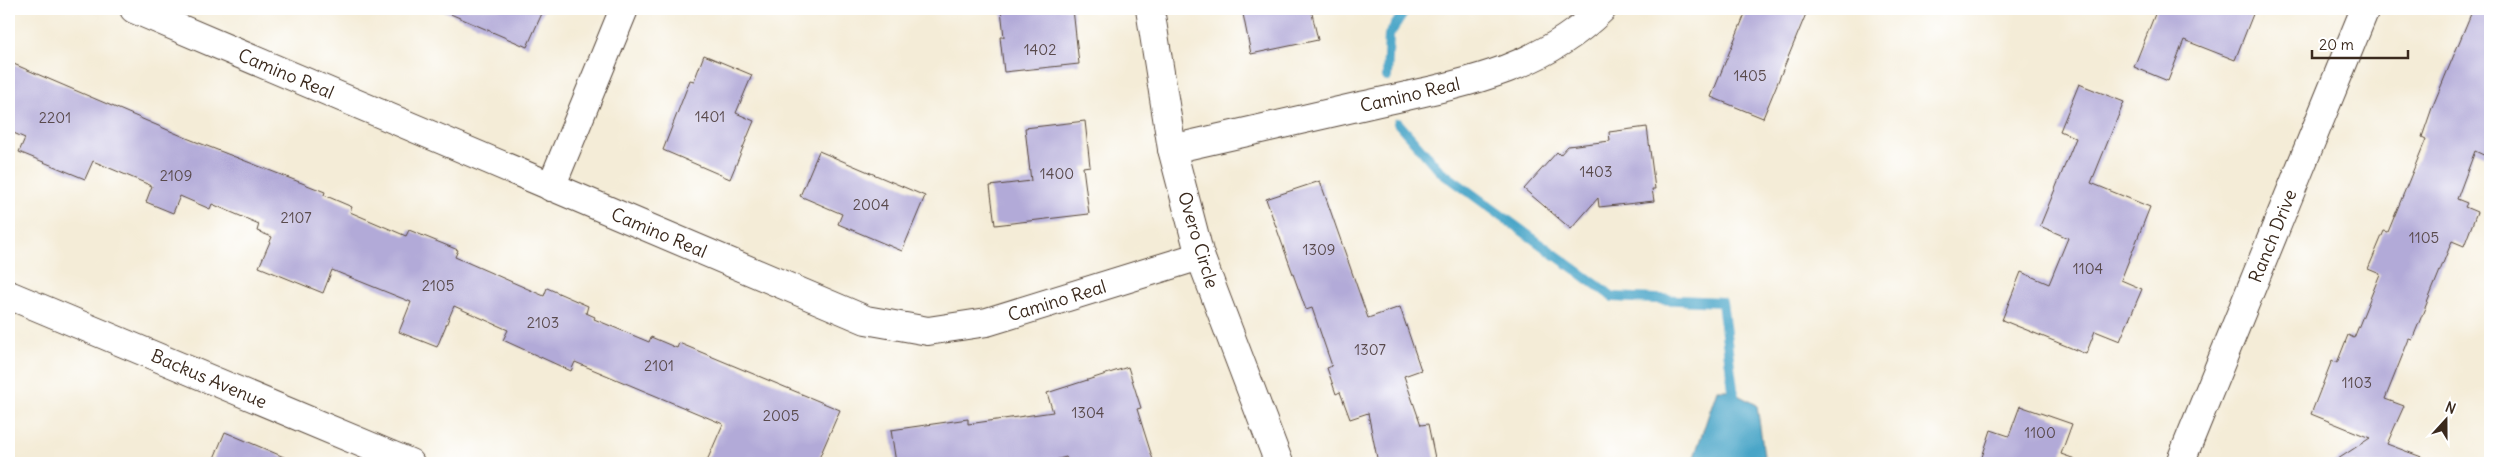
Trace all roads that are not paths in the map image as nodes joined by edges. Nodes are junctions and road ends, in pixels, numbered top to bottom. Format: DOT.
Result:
graph roads {
  1 [pos="134,9"];
  2 [pos="624,9"];
  3 [pos="1150,9"];
  4 [pos="1602,9"];
  5 [pos="2365,9"];
  6 [pos="1172,149"];
  7 [pos="551,187"];
  8 [pos="1200,256"];
  9 [pos="9,295"];
  10 [pos="355,453"];
  11 [pos="410,463"];
  12 [pos="1279,463"];
  13 [pos="2180,463"];
  1 -- 7 [label="street, Camino Real"];
  2 -- 7 [label="street"];
  3 -- 6 [label="street, Overo Circle"];
  4 -- 6 [label="street, Camino Real"];
  5 -- 13 [label="street, Ranch Drive"];
  6 -- 8 [label="street, Overo Circle"];
  7 -- 8 [label="street, Camino Real"];
  8 -- 12 [label="street, Overo Circle"];
  9 -- 10 [label="street, Backus Avenue"];
  10 -- 11 [label="street, Backus Avenue"];
}
